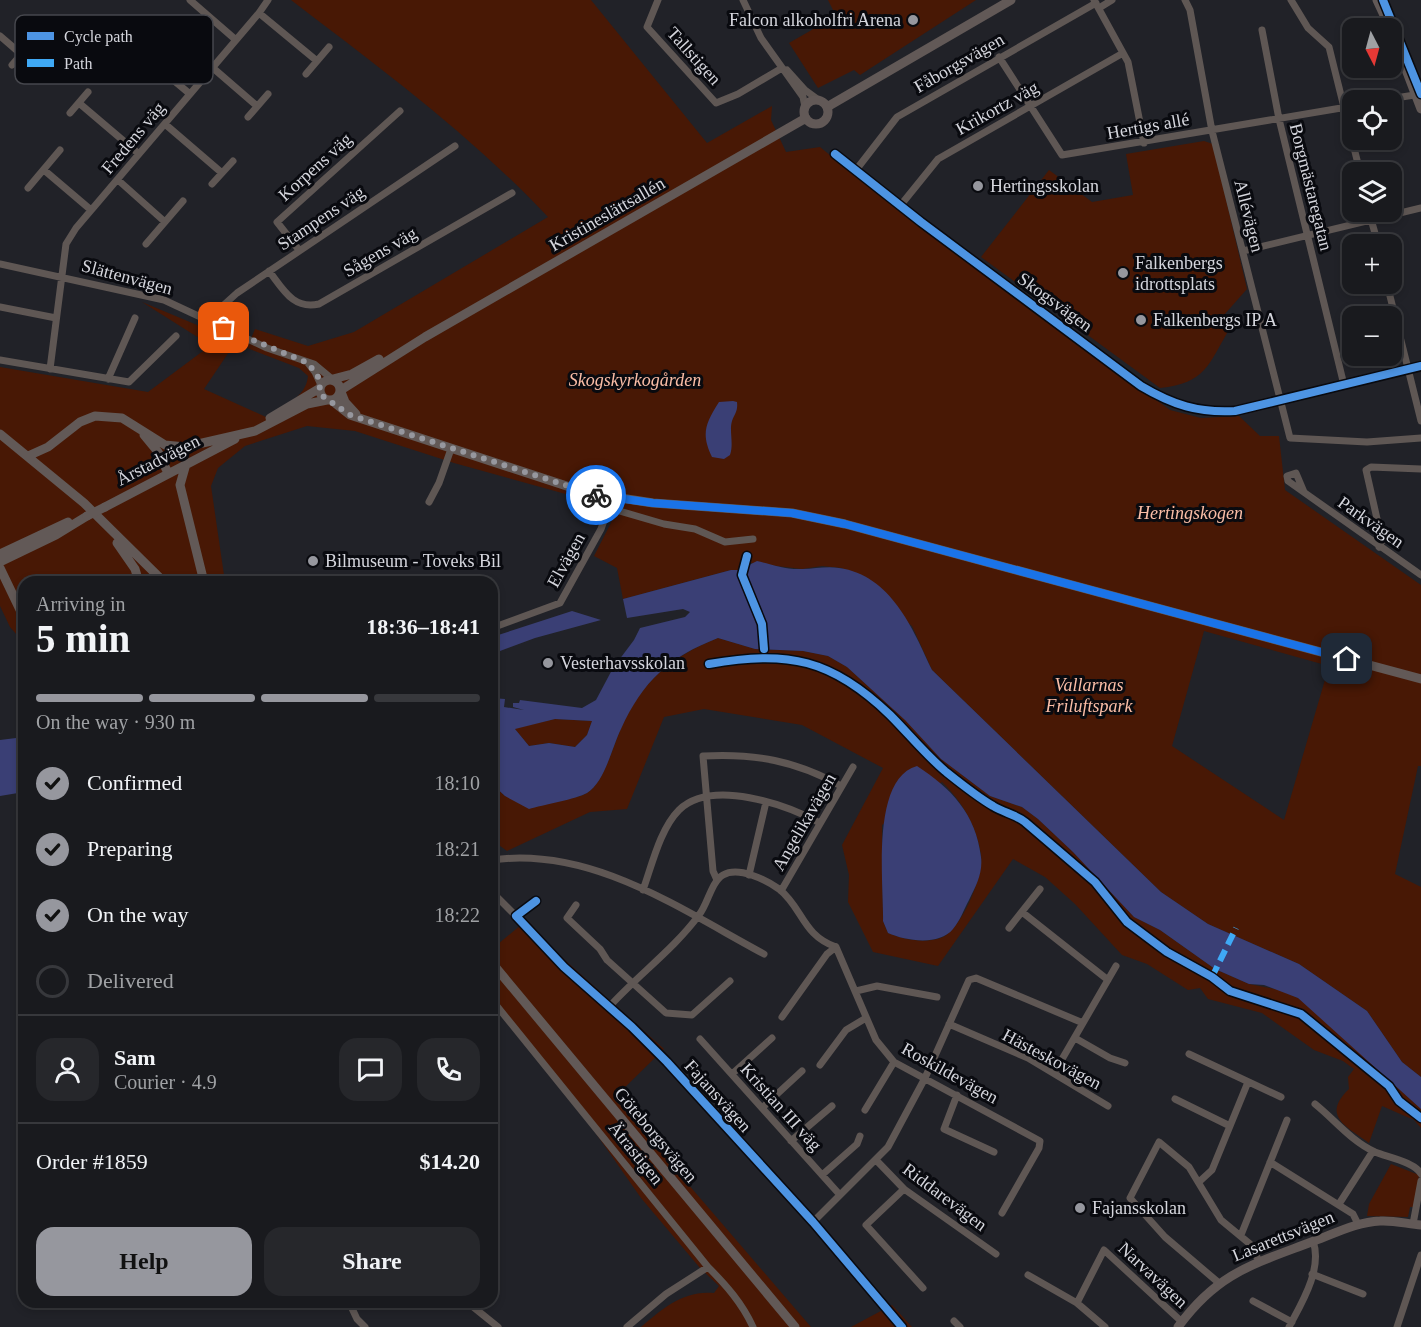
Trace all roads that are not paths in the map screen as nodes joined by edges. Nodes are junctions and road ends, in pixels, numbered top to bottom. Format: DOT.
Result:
graph roads {
  1 [pos="190,0"];
  2 [pos="268,0"];
  3 [pos="658,0"];
  4 [pos="743,0"];
  5 [pos="1011,0"];
  6 [pos="1112,0"];
  7 [pos="1185,0"];
  8 [pos="1291,0"];
  9 [pos="1377,0"];
  10 [pos="1096,4"];
  11 [pos="259,13"];
  12 [pos="207,15"];
  13 [pos="1385,18"];
  14 [pos="213,20"];
  15 [pos="1262,30"];
  16 [pos="0,36"];
  17 [pos="236,40"];
  18 [pos="329,47"];
  19 [pos="15,49"];
  20 [pos="1123,53"];
  21 [pos="1402,56"];
  22 [pos="999,57"];
  23 [pos="15,61"];
  24 [pos="317,61"];
  25 [pos="12,65"];
  26 [pos="213,68"];
  27 [pos="782,68"];
  28 [pos="306,74"];
  29 [pos="178,84"];
  30 [pos="199,84"];
  31 [pos="88,92"];
  32 [pos="190,94"];
  33 [pos="268,94"];
  34 [pos="1419,94"];
  35 [pos="1402,97"];
  36 [pos="1342,99"];
  37 [pos="79,103"];
  38 [pos="823,104"];
  39 [pos="257,106"];
  40 [pos="1030,106"];
  41 [pos="805,107"];
  42 [pos="1342,107"];
  43 [pos="1421,109"];
  44 [pos="400,111"];
  45 [pos="70,114"];
  46 [pos="248,117"];
  47 [pos="806,118"];
  48 [pos="1279,119"];
  49 [pos="165,124"];
  50 [pos="1212,131"];
  51 [pos="1144,143"];
  52 [pos="455,146"];
  53 [pos="60,150"];
  54 [pos="139,154"];
  55 [pos="835,154"];
  56 [pos="233,161"];
  57 [pos="44,170"];
  58 [pos="855,170"];
  59 [pos="222,173"];
  60 [pos="118,180"];
  61 [pos="212,184"];
  62 [pos="28,188"];
  63 [pos="512,193"];
  64 [pos="183,201"];
  65 [pos="900,206"];
  66 [pos="1421,208"];
  67 [pos="91,210"];
  68 [pos="1402,213"];
  69 [pos="165,222"];
  70 [pos="1364,222"];
  71 [pos="1307,236"];
  72 [pos="146,243"];
  73 [pos="299,250"];
  74 [pos="1243,251"];
  75 [pos="0,264"];
  76 [pos="269,271"];
  77 [pos="61,276"];
  78 [pos="1389,294"];
  79 [pos="0,307"];
  80 [pos="56,318"];
  81 [pos="135,318"];
  82 [pos="212,322"];
  83 [pos="176,336"];
  84 [pos="425,337"];
  85 [pos="0,360"];
  86 [pos="308,363"];
  87 [pos="1421,366"];
  88 [pos="50,369"];
  89 [pos="1408,370"];
  90 [pos="108,379"];
  91 [pos="333,379"];
  92 [pos="1344,385"];
  93 [pos="320,387"];
  94 [pos="341,391"];
  95 [pos="1280,399"];
  96 [pos="329,400"];
  97 [pos="360,417"];
  98 [pos="1421,421"];
  99 [pos="142,431"];
  100 [pos="0,434"];
  101 [pos="244,434"];
  102 [pos="1421,438"];
  103 [pos="452,449"];
  104 [pos="28,456"];
  105 [pos="186,464"];
  106 [pos="1421,469"];
  107 [pos="168,473"];
  108 [pos="145,485"];
  109 [pos="1304,492"];
  110 [pos="183,501"];
  111 [pos="429,502"];
  112 [pos="610,503"];
  113 [pos="87,516"];
  114 [pos="106,525"];
  115 [pos="753,540"];
  116 [pos="1379,547"];
  117 [pos="0,554"];
  118 [pos="0,562"];
  119 [pos="0,568"];
  120 [pos="1421,575"];
  121 [pos="137,576"];
  122 [pos="158,576"];
  123 [pos="202,576"];
  124 [pos="18,606"];
  125 [pos="498,626"];
  126 [pos="1421,679"];
  127 [pos="853,767"];
  128 [pos="841,786"];
  129 [pos="706,798"];
  130 [pos="765,802"];
  131 [pos="820,823"];
  132 [pos="498,860"];
  133 [pos="749,875"];
  134 [pos="717,880"];
  135 [pos="1040,889"];
  136 [pos="643,890"];
  137 [pos="781,891"];
  138 [pos="498,898"];
  139 [pos="536,901"];
  140 [pos="576,905"];
  141 [pos="1022,912"];
  142 [pos="516,916"];
  143 [pos="697,918"];
  144 [pos="1009,928"];
  145 [pos="836,947"];
  146 [pos="764,954"];
  147 [pos="1116,966"];
  148 [pos="498,970"];
  149 [pos="1108,980"];
  150 [pos="730,981"];
  151 [pos="631,983"];
  152 [pos="856,991"];
  153 [pos="938,997"];
  154 [pos="498,1007"];
  155 [pos="609,1007"];
  156 [pos="782,1017"];
  157 [pos="866,1018"];
  158 [pos="1083,1023"];
  159 [pos="949,1024"];
  160 [pos="772,1038"];
  161 [pos="1075,1038"];
  162 [pos="700,1039"];
  163 [pos="1190,1054"];
  164 [pos="894,1062"];
  165 [pos="1125,1063"];
  166 [pos="820,1065"];
  167 [pos="802,1071"];
  168 [pos="1054,1073"];
  169 [pos="732,1074"];
  170 [pos="925,1078"];
  171 [pos="1248,1082"];
  172 [pos="957,1095"];
  173 [pos="1281,1097"];
  174 [pos="1175,1099"];
  175 [pos="1315,1104"];
  176 [pos="832,1106"];
  177 [pos="1108,1106"];
  178 [pos="762,1108"];
  179 [pos="865,1110"];
  180 [pos="1287,1120"];
  181 [pos="1230,1126"];
  182 [pos="860,1136"];
  183 [pos="791,1141"];
  184 [pos="1373,1151"];
  185 [pos="993,1152"];
  186 [pos="877,1161"];
  187 [pos="1270,1162"];
  188 [pos="1421,1174"];
  189 [pos="822,1175"];
  190 [pos="1200,1181"];
  191 [pos="1421,1181"];
  192 [pos="904,1189"];
  193 [pos="840,1195"];
  194 [pos="1339,1204"];
  195 [pos="1002,1213"];
  196 [pos="813,1222"];
  197 [pos="1358,1224"];
  198 [pos="1417,1224"];
  199 [pos="1241,1235"];
  200 [pos="1313,1241"];
  201 [pos="996,1254"];
  202 [pos="1421,1255"];
  203 [pos="1259,1261"];
  204 [pos="708,1267"];
  205 [pos="1312,1274"];
  206 [pos="1028,1275"];
  207 [pos="1219,1283"];
  208 [pos="923,1288"];
  209 [pos="764,1289"];
  210 [pos="1364,1294"];
  211 [pos="1253,1301"];
  212 [pos="1077,1303"];
  213 [pos="352,1308"];
  214 [pos="474,1308"];
  215 [pos="783,1313"];
  216 [pos="1180,1324"];
  217 [pos="1291,1324"];
  218 [pos="1102,1326"];
  219 [pos="365,1327"];
  220 [pos="498,1327"];
  221 [pos="627,1327"];
  222 [pos="753,1327"];
  223 [pos="788,1327"];
  224 [pos="795,1327"];
  225 [pos="801,1327"];
  226 [pos="903,1327"];
  227 [pos="1397,1327"];
  1 -- 12 [label="street"];
  2 -- 11 [label="street, Fredens väg"];
  3 -- 27 [label="street, Tallstigen"];
  4 -- 27 [label="street"];
  5 -- 38 [label="main road"];
  6 -- 10 [label="street, Fåborgsvägen"];
  7 -- 50 [label="street, Allévägen"];
  8 -- 36 [label="street"];
  9 -- 13 [label="main road"];
  10 -- 20 [label="street"];
  10 -- 22 [label="street, Fåborgsvägen"];
  11 -- 17 [label="street, Fredens väg"];
  11 -- 24 [label="street"];
  14 -- 17 [label="street"];
  15 -- 48 [label="street, Borgmästaregatan"];
  16 -- 19 [label="street"];
  17 -- 26 [label="street, Fredens väg"];
  18 -- 24 [label="street"];
  20 -- 40 [label="street, Krikortz väg"];
  20 -- 51 [label="street"];
  21 -- 34 [label="main road"];
  22 -- 40 [label="street, Hertigs allé"];
  22 -- 58 [label="street, Fåborgsvägen"];
  23 -- 25 [label="street"];
  24 -- 28 [label="street"];
  26 -- 39 [label="street"];
  27 -- 38 [label="street"];
  27 -- 41 [label="street"];
  29 -- 32 [label="street"];
  30 -- 32 [label="street, Fredens väg"];
  31 -- 37 [label="street"];
  32 -- 49 [label="street, Fredens väg"];
  33 -- 39 [label="street"];
  34 -- 35 [label="street"];
  34 -- 43 [label="main road"];
  37 -- 45 [label="street"];
  37 -- 54 [label="street"];
  38 -- 41 [label="main road"];
  38 -- 47 [label="main road"];
  39 -- 46 [label="street"];
  40 -- 51 [label="street, Hertigs allé"];
  40 -- 65 [label="street, Krikortz väg"];
  41 -- 47 [label="main road"];
  42 -- 48 [label="street, Hertigs allé"];
  44 -- 73 [label="street, Korpens väg"];
  47 -- 84 [label="main road, Kristineslättsallén"];
  48 -- 50 [label="street, Hertigs allé"];
  48 -- 71 [label="street, Borgmästaregatan"];
  49 -- 54 [label="street, Fredens väg"];
  49 -- 59 [label="street"];
  50 -- 51 [label="street, Hertigs allé"];
  50 -- 74 [label="street, Allévägen"];
  52 -- 73 [label="street, Stampens väg"];
  53 -- 57 [label="street"];
  54 -- 60 [label="street, Fredens väg"];
  55 -- 58 [label="street, Skogsvägen"];
  56 -- 59 [label="street"];
  57 -- 62 [label="street"];
  57 -- 67 [label="street"];
  58 -- 65 [label="street, Skogsvägen"];
  59 -- 61 [label="street"];
  60 -- 67 [label="street, Fredens väg"];
  60 -- 69 [label="street"];
  63 -- 76 [label="street, Sågens väg"];
  64 -- 69 [label="street"];
  65 -- 95 [label="street, Skogsvägen"];
  66 -- 68 [label="street"];
  67 -- 77 [label="street, Fredens väg"];
  69 -- 72 [label="street"];
  70 -- 71 [label="street"];
  71 -- 74 [label="street"];
  71 -- 92 [label="street, Borgmästaregatan"];
  73 -- 76 [label="street, Stampens väg"];
  74 -- 95 [label="street, Allévägen"];
  75 -- 77 [label="street, Slättenvägen"];
  76 -- 82 [label="street, Stampens väg"];
  77 -- 80 [label="street, Fredens väg"];
  77 -- 82 [label="street, Slättenvägen"];
  78 -- 89 [label="street"];
  79 -- 80 [label="street"];
  80 -- 88 [label="street, Fredens väg"];
  81 -- 90 [label="street"];
  82 -- 86 [label="street, Slättenvägen"];
  83 -- 90 [label="street"];
  84 -- 91 [label="main road, Kristineslättsallén"];
  84 -- 94 [label="main road, Kristineslättsallén"];
  85 -- 88 [label="street"];
  86 -- 91 [label="street, Slättenvägen"];
  86 -- 93 [label="street"];
  87 -- 89 [label="street, Skogsvägen"];
  88 -- 90 [label="street"];
  89 -- 92 [label="street, Skogsvägen"];
  89 -- 98 [label="street"];
  91 -- 93 [label="main road"];
  91 -- 94 [label="main road"];
  92 -- 95 [label="street, Skogsvägen"];
  93 -- 96 [label="main road"];
  93 -- 101 [label="main road, Årstadvägen"];
  94 -- 96 [label="main road"];
  94 -- 97 [label="main road"];
  95 -- 102 [label="street, Allévägen"];
  96 -- 97 [label="main road"];
  96 -- 101 [label="main road, Årstadvägen"];
  97 -- 103 [label="main road"];
  99 -- 101 [label="main road"];
  99 -- 104 [label="main road"];
  99 -- 107 [label="main road"];
  100 -- 104 [label="main road"];
  101 -- 105 [label="main road, Årstadvägen"];
  103 -- 111 [label="street"];
  103 -- 112 [label="main road"];
  104 -- 114 [label="main road"];
  105 -- 107 [label="main road, Årstadvägen"];
  105 -- 110 [label="main road"];
  106 -- 116 [label="street"];
  107 -- 108 [label="main road, Årstadvägen"];
  108 -- 110 [label="main road"];
  108 -- 113 [label="main road, Årstadvägen, bridge"];
  109 -- 116 [label="street, Parkvägen"];
  110 -- 123 [label="main road"];
  112 -- 115 [label="street"];
  112 -- 125 [label="street, Elvägen"];
  112 -- 126 [label="main road"];
  113 -- 117 [label="main road, Årstadvägen"];
  113 -- 118 [label="main road, Årstadvägen"];
  114 -- 121 [label="main road"];
  114 -- 122 [label="main road"];
  116 -- 120 [label="street, Parkvägen"];
  119 -- 124 [label="main road"];
  127 -- 128 [label="street, Angelikavägen"];
  128 -- 129 [label="street"];
  128 -- 131 [label="street, Angelikavägen"];
  129 -- 130 [label="street"];
  129 -- 134 [label="street"];
  129 -- 136 [label="street"];
  130 -- 131 [label="street"];
  130 -- 133 [label="street"];
  131 -- 137 [label="street, Angelikavägen"];
  132 -- 136 [label="street"];
  133 -- 134 [label="street"];
  133 -- 137 [label="street"];
  134 -- 143 [label="street"];
  135 -- 141 [label="street"];
  136 -- 143 [label="street"];
  137 -- 145 [label="street"];
  138 -- 142 [label="street, Fajansvägen"];
  139 -- 142 [label="street"];
  140 -- 151 [label="street"];
  141 -- 144 [label="street"];
  141 -- 149 [label="street"];
  142 -- 155 [label="street, Fajansvägen"];
  143 -- 146 [label="street"];
  143 -- 151 [label="street"];
  145 -- 152 [label="street, Roskildevägen"];
  145 -- 156 [label="street"];
  147 -- 149 [label="street"];
  148 -- 209 [label="main road, Göteborgsvägen"];
  149 -- 158 [label="street"];
  150 -- 151 [label="street"];
  151 -- 155 [label="street"];
  152 -- 153 [label="street"];
  152 -- 157 [label="street, Roskildevägen"];
  154 -- 204 [label="street, Ätrastigen"];
  155 -- 196 [label="street, Fajansvägen"];
  157 -- 164 [label="street, Roskildevägen"];
  157 -- 166 [label="street"];
  158 -- 159 [label="street"];
  158 -- 161 [label="street"];
  159 -- 168 [label="street, Hästeskovägen"];
  159 -- 170 [label="street"];
  160 -- 169 [label="street"];
  161 -- 165 [label="street"];
  161 -- 168 [label="street"];
  162 -- 169 [label="street, Kristian III väg"];
  163 -- 171 [label="street"];
  164 -- 170 [label="street, Roskildevägen"];
  164 -- 179 [label="street"];
  167 -- 178 [label="street"];
  168 -- 177 [label="street, Hästeskovägen"];
  169 -- 178 [label="street, Kristian III väg"];
  170 -- 172 [label="street, Roskildevägen"];
  170 -- 186 [label="street"];
  171 -- 173 [label="street"];
  171 -- 181 [label="street"];
  172 -- 185 [label="street"];
  172 -- 195 [label="street, Roskildevägen"];
  174 -- 181 [label="street"];
  175 -- 184 [label="street"];
  176 -- 183 [label="street"];
  178 -- 183 [label="street, Kristian III väg"];
  180 -- 187 [label="street"];
  181 -- 190 [label="street"];
  182 -- 189 [label="street"];
  183 -- 189 [label="street, Kristian III väg"];
  184 -- 188 [label="street"];
  184 -- 194 [label="street"];
  186 -- 192 [label="street, Riddarevägen"];
  186 -- 193 [label="street"];
  187 -- 194 [label="street"];
  187 -- 199 [label="street"];
  189 -- 193 [label="street, Kristian III väg"];
  190 -- 199 [label="street"];
  190 -- 207 [label="street"];
  191 -- 198 [label="street"];
  192 -- 201 [label="street, Riddarevägen"];
  192 -- 208 [label="street"];
  193 -- 196 [label="street"];
  194 -- 197 [label="street"];
  196 -- 226 [label="street, Fajansvägen"];
  197 -- 198 [label="main road, Lasarettsvägen"];
  197 -- 200 [label="main road, Lasarettsvägen"];
  199 -- 203 [label="street"];
  200 -- 203 [label="main road, Lasarettsvägen"];
  200 -- 205 [label="street"];
  202 -- 227 [label="street"];
  203 -- 207 [label="main road, Lasarettsvägen"];
  204 -- 221 [label="street"];
  204 -- 222 [label="street, Ätrastigen"];
  205 -- 210 [label="street"];
  205 -- 217 [label="street"];
  206 -- 212 [label="street"];
  207 -- 216 [label="main road, Lasarettsvägen"];
  209 -- 215 [label="main road, Göteborgsvägen"];
  209 -- 225 [label="main road"];
  211 -- 217 [label="street"];
  212 -- 216 [label="street, Narvavägen"];
  212 -- 218 [label="street"];
  213 -- 219 [label="street"];
  214 -- 220 [label="street"];
  215 -- 223 [label="main road"];
  215 -- 224 [label="main road, Göteborgsvägen"];
}
